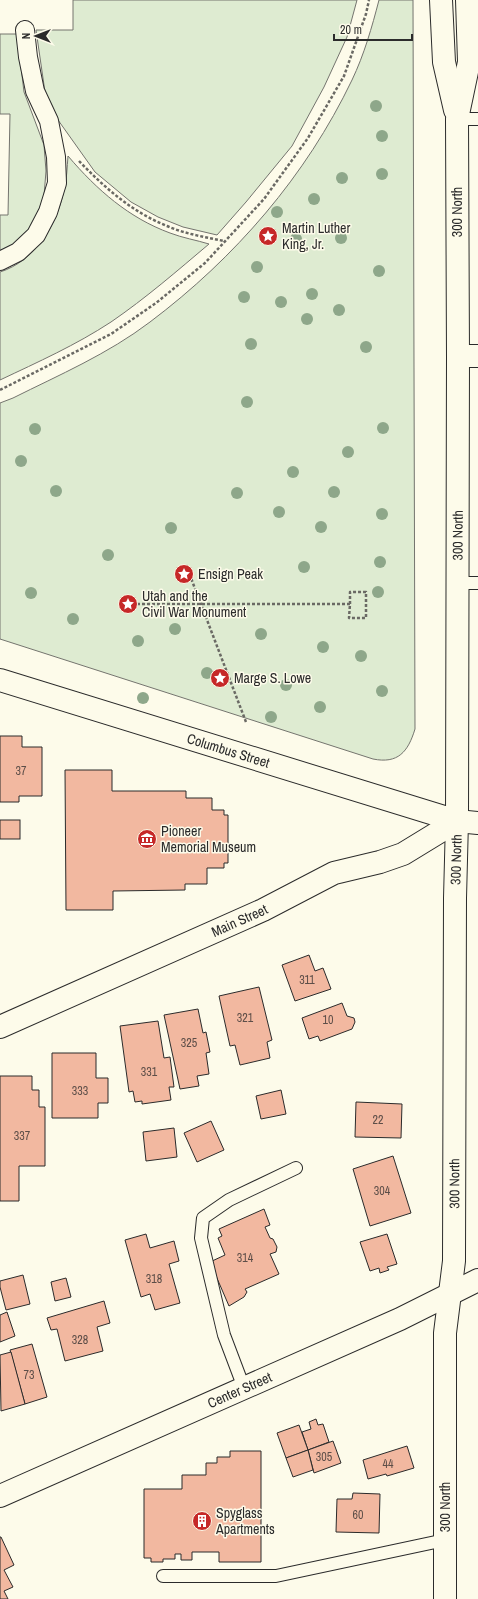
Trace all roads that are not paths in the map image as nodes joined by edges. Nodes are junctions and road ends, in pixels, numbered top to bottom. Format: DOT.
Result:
graph roads {
  1 [pos="442,0"];
  2 [pos="467,0"];
  3 [pos="25,30"];
  4 [pos="467,119"];
  5 [pos="0,261"];
  6 [pos="468,356"];
  7 [pos="468,583"];
  8 [pos="0,680"];
  9 [pos="468,822"];
  10 [pos="0,1027"];
  11 [pos="296,1168"];
  12 [pos="478,1280"];
  13 [pos="450,1294"];
  14 [pos="244,1388"];
  15 [pos="0,1496"];
  16 [pos="445,1540"];
  17 [pos="163,1576"];
  18 [pos="445,1599"];
  1 -- 4 [label="street, 300 North"];
  2 -- 4 [label="street, 300 North"];
  3 -- 5 [label="street"];
  4 -- 6 [label="street, 300 North"];
  6 -- 7 [label="street, 300 North"];
  7 -- 9 [label="street, 300 North"];
  8 -- 9 [label="street, Columbus Street"];
  9 -- 10 [label="street, Main Street"];
  9 -- 13 [label="street, 300 North"];
  11 -- 14 [label="lane"];
  12 -- 13 [label="street, Center Street"];
  13 -- 14 [label="street, Center Street"];
  13 -- 16 [label="street, 300 North"];
  14 -- 15 [label="street, Center Street"];
  16 -- 17 [label="lane"];
  16 -- 18 [label="street, 300 North"];
}
